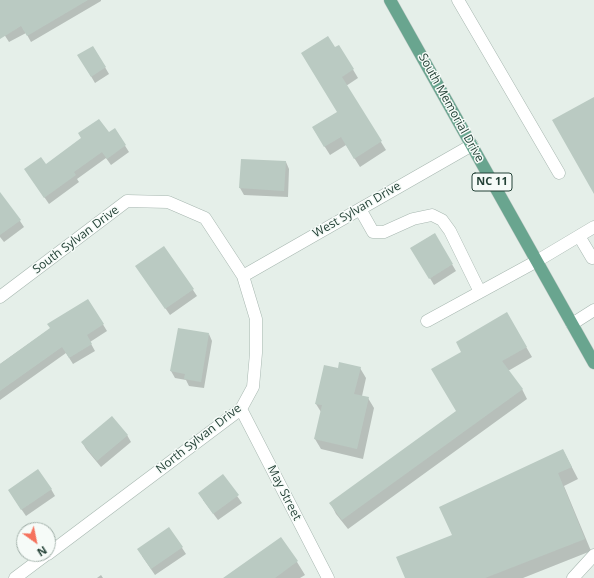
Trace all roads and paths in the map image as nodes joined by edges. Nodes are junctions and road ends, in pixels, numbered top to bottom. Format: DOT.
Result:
graph roads {
  1 [pos="390,0"];
  2 [pos="458,0"];
  3 [pos="472,145"];
  4 [pos="559,173"];
  5 [pos="360,209"];
  6 [pos="594,227"];
  7 [pos="579,236"];
  8 [pos="592,258"];
  9 [pos="537,261"];
  10 [pos="243,276"];
  11 [pos="480,292"];
  12 [pos="0,297"];
  13 [pos="594,310"];
  14 [pos="428,321"];
  15 [pos="572,324"];
  16 [pos="594,363"];
  17 [pos="241,409"];
  18 [pos="56,548"];
  19 [pos="594,555"];
  20 [pos="37,562"];
  21 [pos="15,578"];
  22 [pos="328,578"];
  23 [pos="572,578"];
  1 -- 3 [label="main road, South Memorial Drive / NC 11"];
  2 -- 4 [label="street"];
  3 -- 5 [label="street, West Sylvan Drive"];
  3 -- 9 [label="main road, South Memorial Drive / NC 11"];
  5 -- 10 [label="street, West Sylvan Drive"];
  5 -- 11 [label="street"];
  6 -- 7 [label="street"];
  7 -- 8 [label="street"];
  7 -- 9 [label="street"];
  9 -- 11 [label="street"];
  9 -- 15 [label="main road, South Memorial Drive / NC 11"];
  10 -- 12 [label="street, South Sylvan Drive"];
  10 -- 17 [label="street, North Sylvan Drive"];
  11 -- 14 [label="street"];
  13 -- 15 [label="street"];
  15 -- 16 [label="main road, South Memorial Drive / NC 11"];
  17 -- 18 [label="street, North Sylvan Drive"];
  17 -- 22 [label="street, May Street"];
  19 -- 23 [label="street"];
  20 -- 21 [label="street, North Sylvan Drive"];
}
